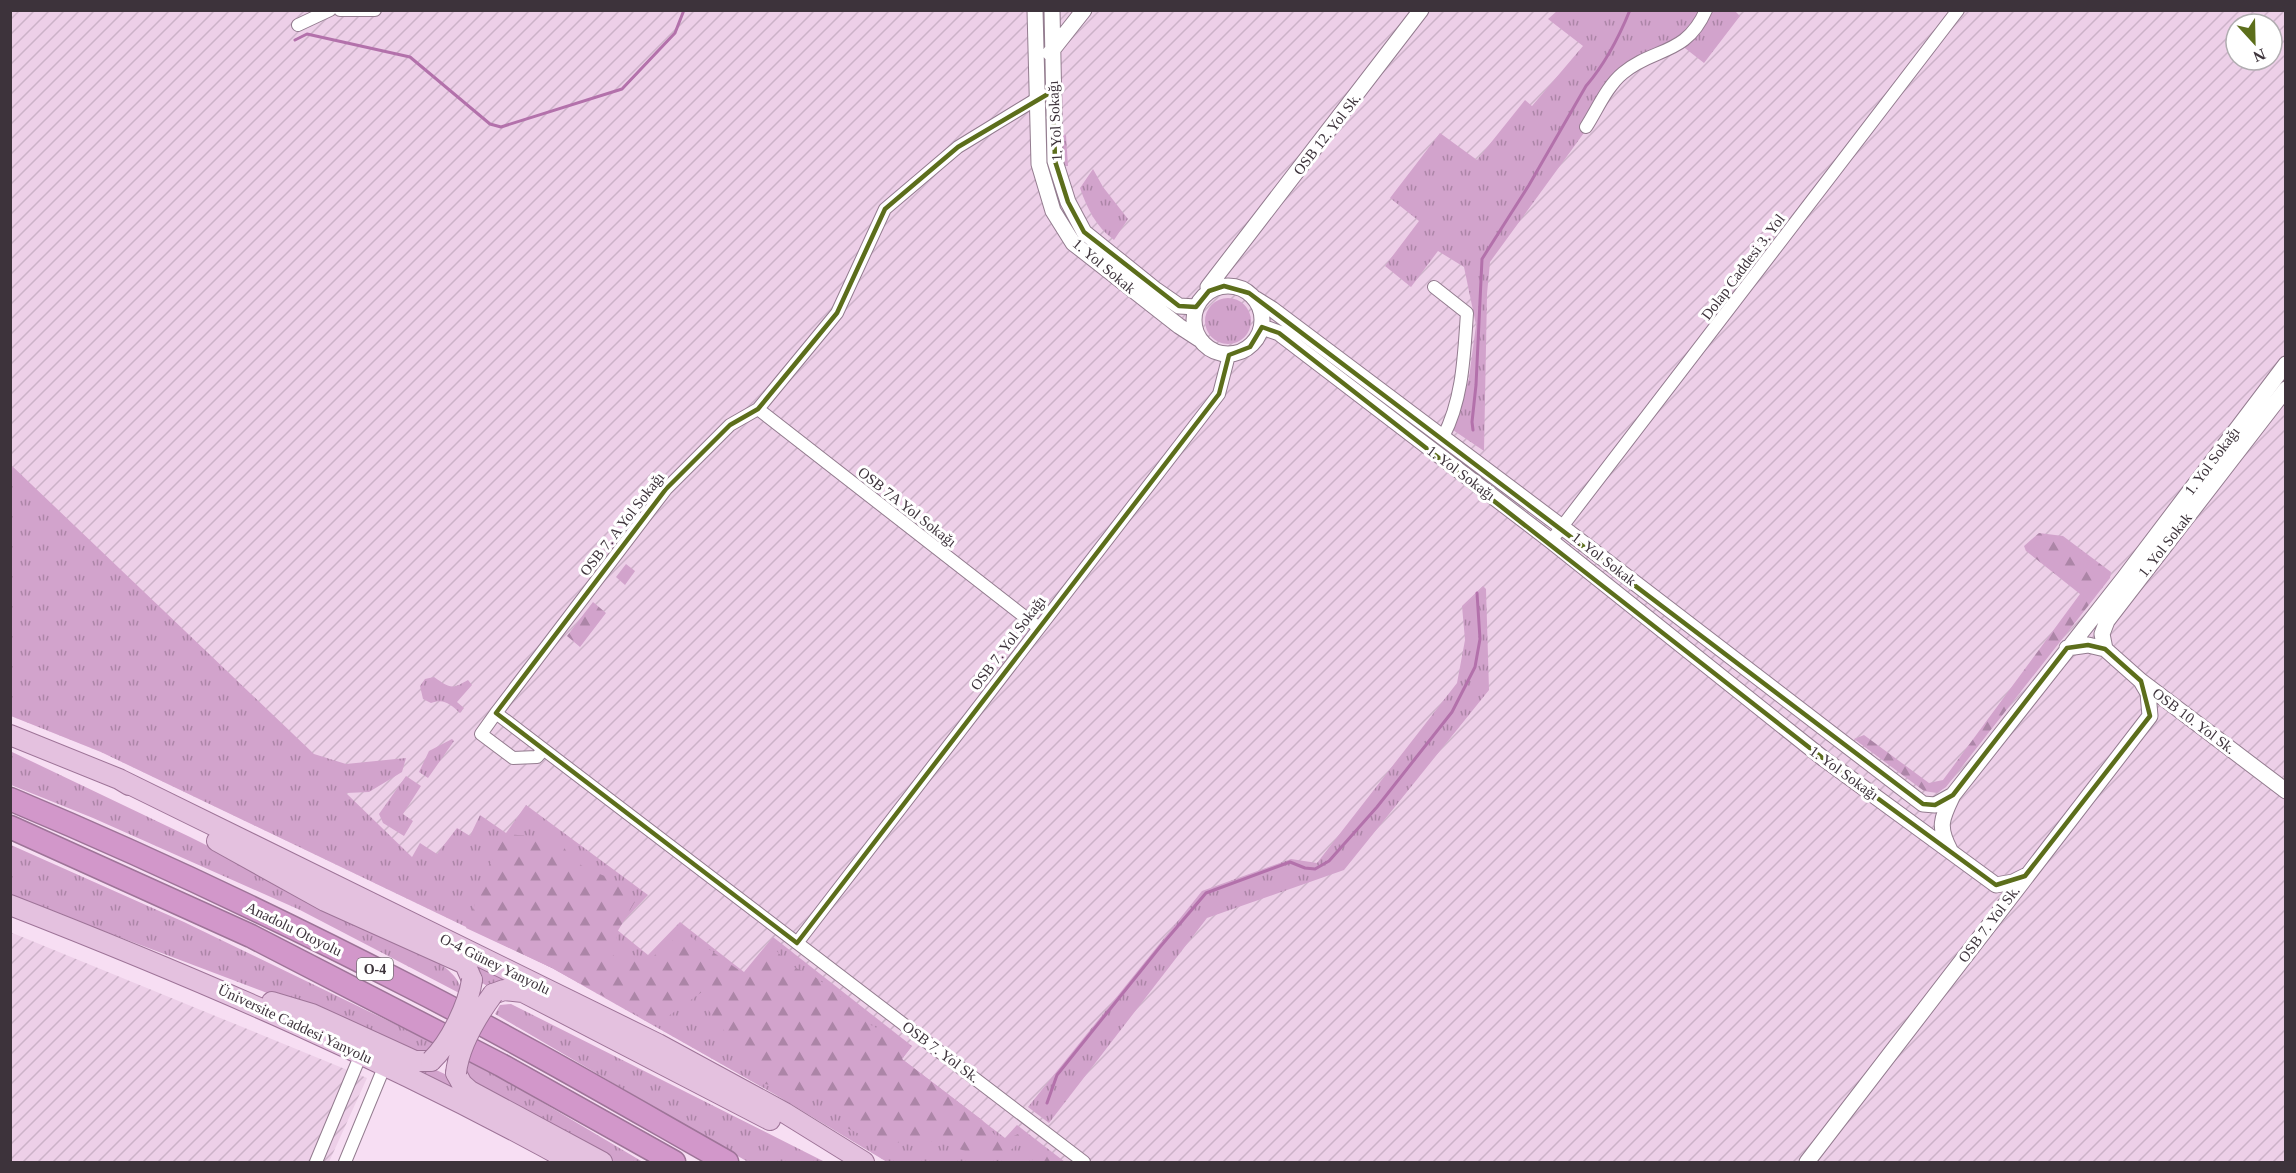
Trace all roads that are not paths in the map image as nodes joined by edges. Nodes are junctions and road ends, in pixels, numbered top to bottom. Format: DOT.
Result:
graph roads {
  1 [pos="330,10"];
  2 [pos="340,10"];
  3 [pos="375,10"];
  4 [pos="1035,10"];
  5 [pos="1053,10"];
  6 [pos="1084,10"];
  7 [pos="1421,10"];
  8 [pos="1706,10"];
  9 [pos="1958,10"];
  10 [pos="298,25"];
  11 [pos="1053,51"];
  12 [pos="1036,62"];
  13 [pos="1053,91"];
  14 [pos="1037,98"];
  15 [pos="1586,127"];
  16 [pos="1232,257"];
  17 [pos="1232,286"];
  18 [pos="1434,287"];
  19 [pos="1209,291"];
  20 [pos="1256,299"];
  21 [pos="1196,307"];
  22 [pos="1262,327"];
  23 [pos="1199,339"];
  24 [pos="1229,355"];
  25 [pos="2286,364"];
  26 [pos="2286,389"];
  27 [pos="758,410"];
  28 [pos="1443,437"];
  29 [pos="1562,527"];
  30 [pos="1551,541"];
  31 [pos="2129,581"];
  32 [pos="1039,628"];
  33 [pos="2067,648"];
  34 [pos="2105,649"];
  35 [pos="2141,681"];
  36 [pos="496,713"];
  37 [pos="2150,716"];
  38 [pos="2188,717"];
  39 [pos="10,735"];
  40 [pos="543,750"];
  41 [pos="119,779"];
  42 [pos="2286,790"];
  43 [pos="1953,795"];
  44 [pos="10,799"];
  45 [pos="10,826"];
  46 [pos="1950,850"];
  47 [pos="2025,876"];
  48 [pos="1996,885"];
  49 [pos="10,904"];
  50 [pos="2000,911"];
  51 [pos="797,943"];
  52 [pos="192,978"];
  53 [pos="361,1054"];
  54 [pos="385,1065"];
  55 [pos="316,1162"];
  56 [pos="345,1162"];
  57 [pos="572,1162"];
  58 [pos="602,1162"];
  59 [pos="674,1162"];
  60 [pos="727,1162"];
  61 [pos="853,1162"];
  62 [pos="864,1162"];
  63 [pos="1084,1162"];
  64 [pos="1807,1162"];
  1 -- 10 [label="street"];
  2 -- 3 [label="street"];
  4 -- 12 [label="street, 1. Yol Sokak"];
  5 -- 11 [label="street, 1. Yol Sokağı"];
  6 -- 11 [label="street"];
  7 -- 16 [label="street, OSB 12. Yol Sk."];
  8 -- 15 [label="street"];
  9 -- 29 [label="street, Dolap Caddesi 3. Yol"];
  11 -- 12 [label="street"];
  11 -- 13 [label="street, 1. Yol Sokağı"];
  12 -- 14 [label="street, 1. Yol Sokak"];
  13 -- 14 [label="street, OSB 7. A Yol Sokağı"];
  13 -- 21 [label="street, 1. Yol Sokağı"];
  14 -- 23 [label="street, 1. Yol Sokak"];
  14 -- 27 [label="street, OSB 7. A Yol Sokağı"];
  16 -- 17 [label="street"];
  16 -- 19 [label="street, OSB 12. Yol Sk."];
  17 -- 19 [label="street"];
  17 -- 20 [label="street"];
  18 -- 28 [label="street"];
  19 -- 21 [label="street"];
  20 -- 22 [label="street"];
  20 -- 28 [label="street, 1. Yol Sokak"];
  21 -- 23 [label="street"];
  22 -- 24 [label="street"];
  22 -- 30 [label="street, 1. Yol Sokağı"];
  23 -- 24 [label="street"];
  24 -- 32 [label="street, OSB 7. Yol Sokağı"];
  25 -- 31 [label="street, 1. Yol Sokağı"];
  26 -- 31 [label="street, 1. Yol Sokak"];
  27 -- 32 [label="street, OSB 7A Yol Sokağı"];
  27 -- 36 [label="street, OSB 7. A Yol Sokağı"];
  28 -- 29 [label="street, 1. Yol Sokak"];
  29 -- 30 [label="street, Dolap Caddesi 3. Yol"];
  29 -- 43 [label="street, 1. Yol Sokak"];
  30 -- 46 [label="street, 1. Yol Sokağı"];
  31 -- 33 [label="street, 1. Yol Sokağı"];
  31 -- 34 [label="street, 1. Yol Sokak"];
  32 -- 51 [label="street, OSB 7. Yol Sokağı"];
  33 -- 34 [label="street"];
  33 -- 43 [label="street, 1. Yol Sokağı"];
  34 -- 35 [label="street, OSB 10. Yol Sk."];
  35 -- 37 [label="street"];
  35 -- 38 [label="street, OSB 10. Yol Sk."];
  36 -- 40 [label="street"];
  36 -- 40 [label="street, OSB 7. A Yol Sokağı"];
  37 -- 38 [label="street"];
  37 -- 47 [label="street, OSB 7. Yol Sk."];
  38 -- 42 [label="street, OSB 10. Yol Sk."];
  39 -- 41 [label="main road"];
  40 -- 51 [label="street"];
  41 -- 52 [label="main road, bridge"];
  41 -- 62 [label="main road, O-4 Güney Yanyolu"];
  43 -- 46 [label="street, 1. Yol Sokağı"];
  44 -- 60 [label="highway, Anadolu Otoyolu / O-4"];
  45 -- 59 [label="highway, Anadolu Otoyolu / O-4"];
  46 -- 48 [label="street"];
  47 -- 48 [label="street"];
  47 -- 50 [label="street, OSB 7. Yol Sk."];
  48 -- 50 [label="street"];
  49 -- 52 [label="main road, Üniversite Caddesi Yanyolu"];
  50 -- 64 [label="street, OSB 7. Yol Sk."];
  51 -- 63 [label="street, OSB 7. Yol Sk."];
  52 -- 53 [label="main road, Üniversite Caddesi Yanyolu"];
  53 -- 54 [label="main road, Üniversite Caddesi Yanyolu"];
  53 -- 55 [label="street"];
  54 -- 56 [label="street"];
  54 -- 57 [label="main road, Üniversite Caddesi Yanyolu"];
  58 -- 61 [label="main road, bridge"];
}
